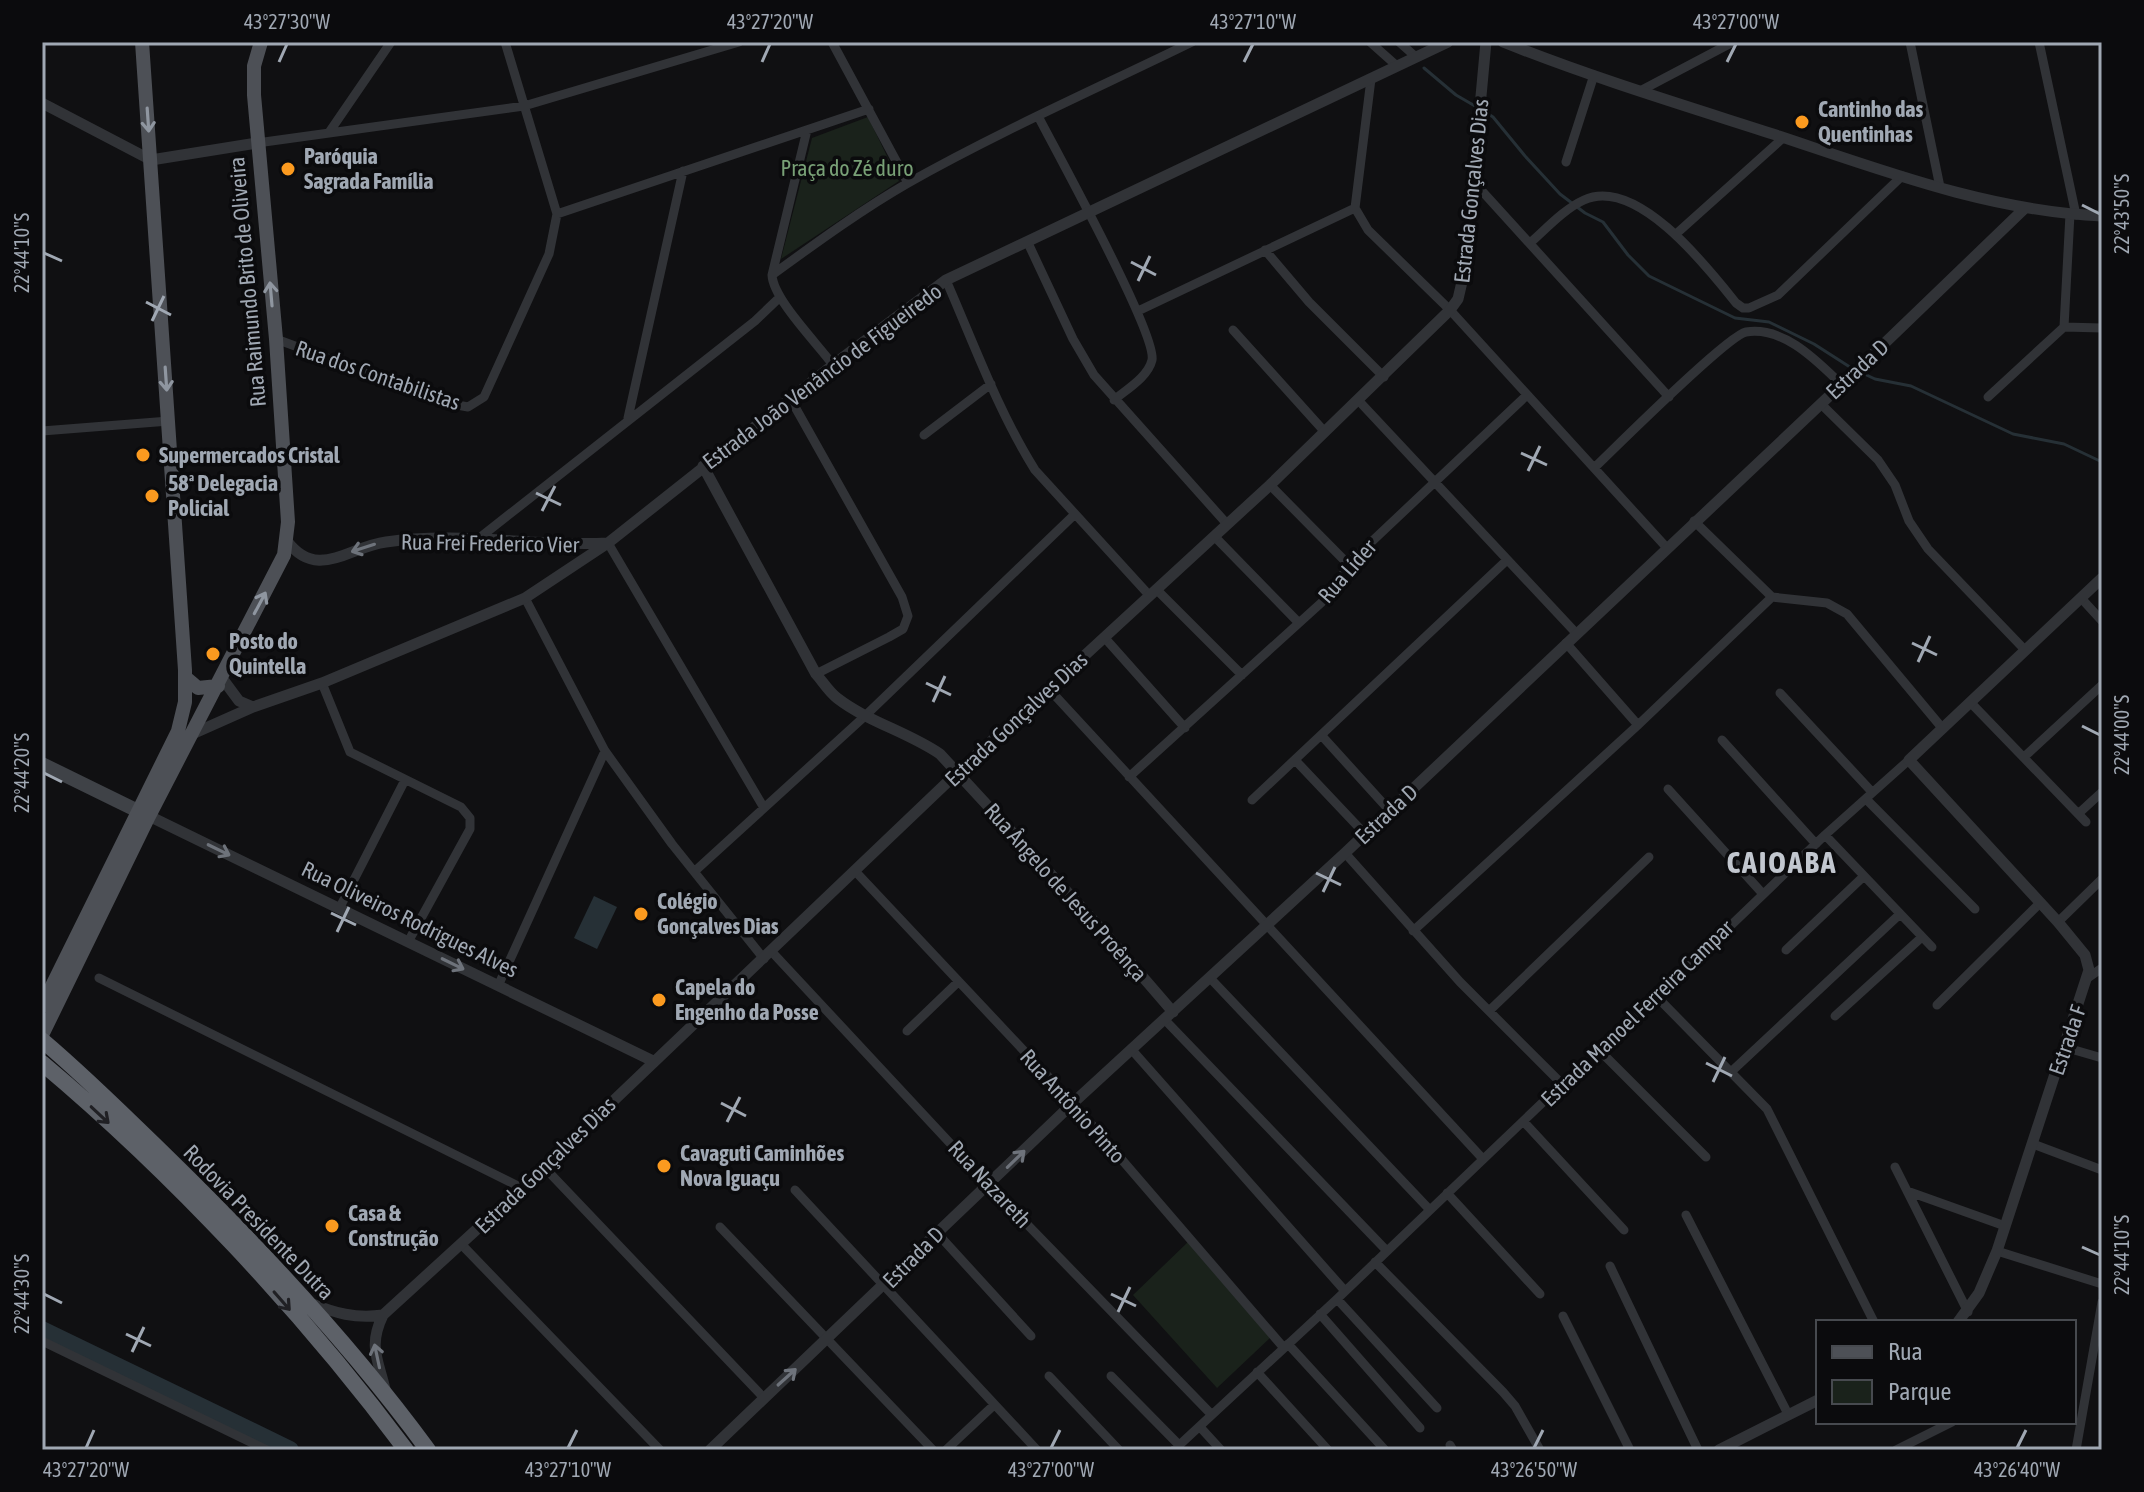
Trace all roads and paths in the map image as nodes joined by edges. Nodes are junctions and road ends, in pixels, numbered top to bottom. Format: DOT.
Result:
graph roads {
  1 [pos="142,42"];
  2 [pos="261,42"];
  3 [pos="391,42"];
  4 [pos="505,42"];
  5 [pos="739,42"];
  6 [pos="832,42"];
  7 [pos="1192,42"];
  8 [pos="1370,42"];
  9 [pos="1399,42"];
  10 [pos="1448,42"];
  11 [pos="1486,42"];
  12 [pos="1503,42"];
  13 [pos="1733,42"];
  14 [pos="1910,42"];
  15 [pos="2039,42"];
  16 [pos="1416,57"];
  17 [pos="1397,66"];
  18 [pos="1594,75"];
  19 [pos="1371,79"];
  20 [pos="1640,91"];
  21 [pos="42,103"];
  22 [pos="524,106"];
  23 [pos="869,109"];
  24 [pos="1038,116"];
  25 [pos="807,130"];
  26 [pos="330,131"];
  27 [pos="1783,138"];
  28 [pos="257,143"];
  29 [pos="151,160"];
  30 [pos="1566,162"];
  31 [pos="683,171"];
  32 [pos="1902,176"];
  33 [pos="1472,180"];
  34 [pos="908,183"];
  35 [pos="1940,187"];
  36 [pos="1355,208"];
  37 [pos="2024,209"];
  38 [pos="1087,213"];
  39 [pos="557,214"];
  40 [pos="2073,214"];
  41 [pos="2102,216"];
  42 [pos="1676,234"];
  43 [pos="1028,243"];
  44 [pos="1530,243"];
  45 [pos="1265,250"];
  46 [pos="772,275"];
  47 [pos="946,280"];
  48 [pos="779,298"];
  49 [pos="1450,310"];
  50 [pos="1138,311"];
  51 [pos="2064,327"];
  52 [pos="2102,328"];
  53 [pos="1233,330"];
  54 [pos="276,339"];
  55 [pos="833,365"];
  56 [pos="1384,377"];
  57 [pos="1844,382"];
  58 [pos="991,384"];
  59 [pos="1527,395"];
  60 [pos="1669,397"];
  61 [pos="1988,397"];
  62 [pos="790,398"];
  63 [pos="1114,400"];
  64 [pos="1358,400"];
  65 [pos="1821,404"];
  66 [pos="628,418"];
  67 [pos="169,421"];
  68 [pos="42,431"];
  69 [pos="1324,431"];
  70 [pos="924,435"];
  71 [pos="703,466"];
  72 [pos="1594,468"];
  73 [pos="1435,482"];
  74 [pos="1270,485"];
  75 [pos="1074,515"];
  76 [pos="1694,521"];
  77 [pos="1227,524"];
  78 [pos="1214,536"];
  79 [pos="478,539"];
  80 [pos="287,541"];
  81 [pos="608,543"];
  82 [pos="1667,548"];
  83 [pos="1507,560"];
  84 [pos="1348,564"];
  85 [pos="2102,578"];
  86 [pos="1153,592"];
  87 [pos="1772,597"];
  88 [pos="525,598"];
  89 [pos="2081,598"];
  90 [pos="2102,621"];
  91 [pos="1298,622"];
  92 [pos="1576,633"];
  93 [pos="1104,637"];
  94 [pos="1566,643"];
  95 [pos="2025,650"];
  96 [pos="816,674"];
  97 [pos="1242,675"];
  98 [pos="185,677"];
  99 [pos="220,682"];
  100 [pos="322,683"];
  101 [pos="2102,685"];
  102 [pos="1048,688"];
  103 [pos="1780,693"];
  104 [pos="1971,703"];
  105 [pos="253,707"];
  106 [pos="865,716"];
  107 [pos="1638,725"];
  108 [pos="1185,728"];
  109 [pos="1943,729"];
  110 [pos="184,733"];
  111 [pos="1322,736"];
  112 [pos="1722,740"];
  113 [pos="605,751"];
  114 [pos="2024,757"];
  115 [pos="1295,760"];
  116 [pos="1909,760"];
  117 [pos="42,764"];
  118 [pos="958,772"];
  119 [pos="1129,777"];
  120 [pos="405,780"];
  121 [pos="1668,789"];
  122 [pos="2102,792"];
  123 [pos="1869,796"];
  124 [pos="1252,800"];
  125 [pos="764,808"];
  126 [pos="1390,811"];
  127 [pos="143,814"];
  128 [pos="2078,814"];
  129 [pos="2086,822"];
  130 [pos="1365,834"];
  131 [pos="1825,835"];
  132 [pos="1816,844"];
  133 [pos="1345,853"];
  134 [pos="1649,857"];
  135 [pos="695,871"];
  136 [pos="855,871"];
  137 [pos="1864,876"];
  138 [pos="2102,879"];
  139 [pos="1763,894"];
  140 [pos="2040,903"];
  141 [pos="339,909"];
  142 [pos="1975,909"];
  143 [pos="1900,914"];
  144 [pos="2058,922"];
  145 [pos="1268,924"];
  146 [pos="1413,931"];
  147 [pos="1922,937"];
  148 [pos="408,942"];
  149 [pos="1932,947"];
  150 [pos="1786,950"];
  151 [pos="768,955"];
  152 [pos="69,964"];
  153 [pos="2102,968"];
  154 [pos="2089,977"];
  155 [pos="99,978"];
  156 [pos="1210,978"];
  157 [pos="958,982"];
  158 [pos="498,986"];
  159 [pos="1656,996"];
  160 [pos="1937,1005"];
  161 [pos="42,1006"];
  162 [pos="1489,1011"];
  163 [pos="1169,1016"];
  164 [pos="1835,1016"];
  165 [pos="907,1031"];
  166 [pos="42,1037"];
  167 [pos="2064,1047"];
  168 [pos="1132,1050"];
  169 [pos="1600,1051"];
  170 [pos="2101,1055"];
  171 [pos="653,1061"];
  172 [pos="42,1063"];
  173 [pos="1732,1071"];
  174 [pos="1562,1084"];
  175 [pos="1073,1103"];
  176 [pos="1524,1122"];
  177 [pos="2033,1144"];
  178 [pos="1706,1157"];
  179 [pos="1483,1159"];
  180 [pos="544,1167"];
  181 [pos="1895,1167"];
  182 [pos="2102,1170"];
  183 [pos="989,1185"];
  184 [pos="522,1188"];
  185 [pos="795,1190"];
  186 [pos="1907,1191"];
  187 [pos="1447,1193"];
  188 [pos="1429,1209"];
  189 [pos="1686,1215"];
  190 [pos="2005,1226"];
  191 [pos="720,1227"];
  192 [pos="1624,1230"];
  193 [pos="937,1233"];
  194 [pos="462,1245"];
  195 [pos="1386,1250"];
  196 [pos="1997,1251"];
  197 [pos="1375,1262"];
  198 [pos="1610,1266"];
  199 [pos="2102,1284"];
  200 [pos="885,1286"];
  201 [pos="1345,1291"];
  202 [pos="1540,1294"];
  203 [pos="1337,1299"];
  204 [pos="305,1300"];
  205 [pos="2102,1302"];
  206 [pos="1968,1312"];
  207 [pos="1320,1314"];
  208 [pos="383,1315"];
  209 [pos="1563,1316"];
  210 [pos="1873,1320"];
  211 [pos="1960,1320"];
  212 [pos="1031,1336"];
  213 [pos="829,1338"];
  214 [pos="42,1341"];
  215 [pos="1286,1346"];
  216 [pos="1257,1372"];
  217 [pos="1049,1376"];
  218 [pos="1111,1376"];
  219 [pos="387,1398"];
  220 [pos="764,1398"];
  221 [pos="1816,1401"];
  222 [pos="994,1405"];
  223 [pos="1437,1408"];
  224 [pos="1211,1414"];
  225 [pos="1788,1414"];
  226 [pos="1948,1424"];
  227 [pos="1200,1427"];
  228 [pos="1420,1428"];
  229 [pos="1177,1448"];
  230 [pos="267,1450"];
  231 [pos="406,1450"];
  232 [pos="428,1450"];
  233 [pos="660,1450"];
  234 [pos="710,1450"];
  235 [pos="933,1450"];
  236 [pos="946,1450"];
  237 [pos="1037,1450"];
  238 [pos="1119,1450"];
  239 [pos="1221,1450"];
  240 [pos="1328,1450"];
  241 [pos="1385,1450"];
  242 [pos="1540,1450"];
  243 [pos="1630,1450"];
  244 [pos="1698,1450"];
  245 [pos="1719,1450"];
  246 [pos="1896,1450"];
  247 [pos="2076,1450"];
  1 -- 29 [label="main road, one-way"];
  2 -- 28 [label="main road, Rua Raimundo Brito de Oliveira"];
  3 -- 26 [label="street"];
  4 -- 22 [label="street, Rua dos Contabilistas"];
  5 -- 22 [label="street"];
  6 -- 23 [label="street"];
  7 -- 24 [label="street"];
  8 -- 17 [label="street"];
  9 -- 16 [label="street"];
  10 -- 16 [label="street, Estrada João Venâncio de Figueiredo"];
  11 -- 33 [label="street, Estrada Gonçalves Dias"];
  12 -- 18 [label="street"];
  13 -- 20 [label="street"];
  14 -- 35 [label="street"];
  15 -- 40 [label="street"];
  16 -- 17 [label="street, Estrada João Venâncio de Figueiredo"];
  17 -- 19 [label="street, Estrada João Venâncio de Figueiredo"];
  18 -- 20 [label="street"];
  18 -- 30 [label="street"];
  19 -- 36 [label="street"];
  19 -- 38 [label="street, Estrada João Venâncio de Figueiredo"];
  20 -- 27 [label="street"];
  21 -- 29 [label="street"];
  22 -- 26 [label="street"];
  22 -- 39 [label="street, Rua dos Contabilistas"];
  23 -- 25 [label="street"];
  23 -- 34 [label="street"];
  24 -- 34 [label="street"];
  24 -- 38 [label="street"];
  25 -- 31 [label="street"];
  25 -- 46 [label="street"];
  26 -- 28 [label="street"];
  27 -- 32 [label="street"];
  27 -- 42 [label="street"];
  28 -- 29 [label="street"];
  54 -- 28 [label="main road, Rua Raimundo Brito de Oliveira, one-way"];
  29 -- 67 [label="main road, one-way"];
  31 -- 39 [label="street"];
  31 -- 66 [label="street"];
  32 -- 35 [label="street"];
  32 -- 42 [label="street"];
  33 -- 44 [label="street"];
  33 -- 49 [label="street, Estrada Gonçalves Dias"];
  34 -- 46 [label="street"];
  35 -- 37 [label="street"];
  36 -- 45 [label="street"];
  36 -- 49 [label="street"];
  37 -- 40 [label="street"];
  37 -- 57 [label="street, Estrada D"];
  38 -- 43 [label="street, Estrada João Venâncio de Figueiredo"];
  38 -- 50 [label="street"];
  39 -- 54 [label="street, Rua dos Contabilistas"];
  40 -- 41 [label="street"];
  40 -- 51 [label="street"];
  42 -- 44 [label="street"];
  43 -- 47 [label="street, Estrada João Venâncio de Figueiredo"];
  43 -- 63 [label="street"];
  44 -- 60 [label="street"];
  45 -- 50 [label="street"];
  45 -- 56 [label="street"];
  46 -- 48 [label="street"];
  47 -- 55 [label="street, Estrada João Venâncio de Figueiredo"];
  47 -- 58 [label="street"];
  48 -- 55 [label="street"];
  48 -- 66 [label="street"];
  49 -- 56 [label="street, Estrada Gonçalves Dias"];
  49 -- 59 [label="street"];
  50 -- 63 [label="street"];
  51 -- 52 [label="street"];
  51 -- 61 [label="street"];
  53 -- 69 [label="street"];
  54 -- 80 [label="main road, Rua Raimundo Brito de Oliveira"];
  55 -- 62 [label="street, Estrada João Venâncio de Figueiredo"];
  56 -- 64 [label="street, Estrada Gonçalves Dias"];
  57 -- 60 [label="street"];
  57 -- 65 [label="street, Estrada D"];
  58 -- 70 [label="street"];
  58 -- 75 [label="street"];
  59 -- 72 [label="street"];
  59 -- 73 [label="street, Rua Líder"];
  60 -- 72 [label="street"];
  62 -- 71 [label="street, Estrada João Venâncio de Figueiredo"];
  62 -- 96 [label="street"];
  63 -- 77 [label="street"];
  64 -- 69 [label="street, Estrada Gonçalves Dias"];
  64 -- 73 [label="street"];
  65 -- 76 [label="street, Estrada D"];
  65 -- 95 [label="street"];
  66 -- 79 [label="street"];
  67 -- 68 [label="street"];
  67 -- 98 [label="main road"];
  69 -- 74 [label="street, Estrada Gonçalves Dias"];
  71 -- 81 [label="street, Estrada João Venâncio de Figueiredo"];
  71 -- 96 [label="street, Rua Ângelo de Jesus Proênça"];
  72 -- 82 [label="street"];
  73 -- 83 [label="street"];
  73 -- 84 [label="street, Rua Líder"];
  74 -- 77 [label="street, Estrada Gonçalves Dias"];
  74 -- 84 [label="street"];
  75 -- 86 [label="street"];
  75 -- 106 [label="street"];
  76 -- 82 [label="street, Estrada D"];
  76 -- 87 [label="street"];
  77 -- 78 [label="street, Estrada Gonçalves Dias"];
  78 -- 86 [label="street, Estrada Gonçalves Dias"];
  78 -- 91 [label="street"];
  79 -- 80 [label="street, Rua Frei Frederico Vier, one-way"];
  79 -- 81 [label="street, Rua Frei Frederico Vier"];
  99 -- 80 [label="main road, Rua Raimundo Brito de Oliveira, one-way"];
  81 -- 88 [label="street, Estrada João Venâncio de Figueiredo"];
  81 -- 125 [label="street"];
  82 -- 92 [label="street, Estrada D"];
  83 -- 92 [label="street"];
  83 -- 111 [label="street"];
  84 -- 91 [label="street, Rua Líder"];
  85 -- 89 [label="street, Estrada Manoel Ferreira Campar"];
  86 -- 93 [label="street, Estrada Gonçalves Dias"];
  86 -- 97 [label="street"];
  87 -- 107 [label="street"];
  87 -- 109 [label="street"];
  88 -- 100 [label="street, Estrada João Venâncio de Figueiredo"];
  88 -- 113 [label="street, Rua Nazareth"];
  89 -- 90 [label="street"];
  89 -- 95 [label="street, Estrada Manoel Ferreira Campar"];
  91 -- 97 [label="street, Rua Líder"];
  92 -- 94 [label="street, Estrada D"];
  93 -- 102 [label="street, Estrada Gonçalves Dias"];
  93 -- 108 [label="street"];
  94 -- 107 [label="street"];
  94 -- 126 [label="street, Estrada D"];
  95 -- 104 [label="street, Estrada Manoel Ferreira Campar"];
  96 -- 106 [label="street, Rua Ângelo de Jesus Proênça"];
  97 -- 108 [label="street, Rua Líder"];
  98 -- 99 [label="main road"];
  98 -- 110 [label="main road"];
  99 -- 105 [label="street"];
  99 -- 110 [label="main road, Rua Raimundo Brito de Oliveira"];
  100 -- 105 [label="street, Estrada João Venâncio de Figueiredo"];
  100 -- 120 [label="street"];
  101 -- 114 [label="street"];
  102 -- 118 [label="street, Estrada Gonçalves Dias"];
  102 -- 119 [label="street"];
  103 -- 123 [label="street"];
  104 -- 109 [label="street, Estrada Manoel Ferreira Campar"];
  104 -- 114 [label="street"];
  105 -- 110 [label="street, Estrada João Venâncio de Figueiredo"];
  106 -- 118 [label="street, Rua Ângelo de Jesus Proênça"];
  106 -- 125 [label="street"];
  107 -- 146 [label="street"];
  108 -- 119 [label="street, Rua Líder"];
  109 -- 116 [label="street, Estrada Manoel Ferreira Campar"];
  110 -- 127 [label="main road"];
  111 -- 115 [label="street"];
  111 -- 126 [label="street"];
  112 -- 132 [label="street"];
  113 -- 135 [label="street, Rua Nazareth"];
  113 -- 158 [label="street"];
  114 -- 128 [label="street"];
  115 -- 124 [label="street"];
  115 -- 130 [label="street"];
  116 -- 123 [label="street, Estrada Manoel Ferreira Campar"];
  116 -- 140 [label="street, Estrada F"];
  117 -- 127 [label="main road, Rua Oliveiros Rodrigues Alves"];
  118 -- 136 [label="street, Estrada Gonçalves Dias"];
  118 -- 163 [label="street, Rua Ângelo de Jesus Proênça"];
  119 -- 145 [label="street"];
  120 -- 141 [label="street"];
  120 -- 148 [label="street"];
  121 -- 139 [label="street"];
  122 -- 128 [label="street"];
  123 -- 131 [label="street, Estrada Manoel Ferreira Campar"];
  123 -- 142 [label="street"];
  125 -- 135 [label="street"];
  126 -- 130 [label="street, Estrada D"];
  127 -- 141 [label="street, Rua Oliveiros Rodrigues Alves, one-way"];
  127 -- 152 [label="main road"];
  128 -- 129 [label="street"];
  130 -- 133 [label="street, Estrada D"];
  131 -- 132 [label="street, Estrada Manoel Ferreira Campar"];
  131 -- 137 [label="street"];
  132 -- 139 [label="street, Estrada Manoel Ferreira Campar"];
  133 -- 145 [label="street, Estrada D"];
  133 -- 146 [label="street"];
  134 -- 162 [label="street"];
  135 -- 151 [label="street, Rua Nazareth"];
  136 -- 151 [label="street, Estrada Gonçalves Dias"];
  136 -- 157 [label="street, Rua Antônio Pinto"];
  137 -- 143 [label="street"];
  137 -- 150 [label="street"];
  138 -- 144 [label="street"];
  139 -- 159 [label="street, Estrada Manoel Ferreira Campar"];
  140 -- 144 [label="street, Estrada F"];
  140 -- 160 [label="street"];
  141 -- 148 [label="street, Rua Oliveiros Rodrigues Alves"];
  143 -- 147 [label="street"];
  143 -- 173 [label="street"];
  144 -- 154 [label="street, Estrada F"];
  145 -- 156 [label="street, Estrada D"];
  145 -- 179 [label="street"];
  146 -- 162 [label="street"];
  147 -- 149 [label="street"];
  147 -- 164 [label="street"];
  148 -- 158 [label="street, Rua Oliveiros Rodrigues Alves, one-way"];
  151 -- 171 [label="street, Estrada Gonçalves Dias"];
  151 -- 183 [label="street, Rua Nazareth"];
  152 -- 161 [label="main road"];
  152 -- 166 [label="main road"];
  153 -- 154 [label="street"];
  154 -- 167 [label="street, Estrada F"];
  155 -- 184 [label="street"];
  156 -- 163 [label="street, Estrada D"];
  156 -- 188 [label="street"];
  157 -- 165 [label="street"];
  157 -- 175 [label="street, Rua Antônio Pinto"];
  158 -- 171 [label="street, Rua Oliveiros Rodrigues Alves"];
  159 -- 169 [label="street, Estrada Manoel Ferreira Campar"];
  159 -- 173 [label="street"];
  162 -- 174 [label="street"];
  163 -- 168 [label="street, Estrada D"];
  163 -- 195 [label="street"];
  166 -- 204 [label="highway, Rodovia Presidente Dutra"];
  167 -- 170 [label="street"];
  167 -- 177 [label="street, Estrada F"];
  168 -- 175 [label="street, Estrada D"];
  168 -- 201 [label="street"];
  169 -- 174 [label="street, Estrada Manoel Ferreira Campar"];
  169 -- 178 [label="street"];
  171 -- 180 [label="street, Estrada Gonçalves Dias"];
  172 -- 231 [label="highway, Rodovia Presidente Dutra, one-way"];
  173 -- 210 [label="street"];
  174 -- 176 [label="street, Estrada Manoel Ferreira Campar"];
  183 -- 175 [label="street, Estrada D, one-way"];
  175 -- 215 [label="street, Rua Antônio Pinto"];
  176 -- 179 [label="street, Estrada Manoel Ferreira Campar"];
  176 -- 192 [label="street"];
  177 -- 182 [label="street"];
  177 -- 190 [label="street, Estrada F"];
  179 -- 187 [label="street, Estrada Manoel Ferreira Campar"];
  180 -- 184 [label="street, Estrada Gonçalves Dias"];
  180 -- 220 [label="street"];
  181 -- 186 [label="street"];
  183 -- 193 [label="street, Estrada D"];
  183 -- 224 [label="street, Rua Nazareth"];
  184 -- 194 [label="street, Estrada Gonçalves Dias"];
  185 -- 200 [label="street"];
  186 -- 190 [label="street"];
  186 -- 206 [label="street"];
  187 -- 188 [label="street, Estrada Manoel Ferreira Campar"];
  187 -- 202 [label="street"];
  188 -- 195 [label="street, Estrada Manoel Ferreira Campar"];
  189 -- 225 [label="street"];
  190 -- 196 [label="street, Estrada F"];
  191 -- 213 [label="street"];
  193 -- 200 [label="street, Estrada D"];
  193 -- 212 [label="street"];
  194 -- 208 [label="street, Estrada Gonçalves Dias"];
  194 -- 233 [label="street"];
  195 -- 197 [label="street, Estrada Manoel Ferreira Campar"];
  196 -- 199 [label="street"];
  196 -- 206 [label="street, Estrada F"];
  197 -- 201 [label="street, Estrada Manoel Ferreira Campar"];
  197 -- 242 [label="street"];
  198 -- 244 [label="street"];
  200 -- 213 [label="street, Estrada D"];
  200 -- 222 [label="street"];
  201 -- 203 [label="street, Estrada Manoel Ferreira Campar"];
  203 -- 207 [label="street, Estrada Manoel Ferreira Campar"];
  203 -- 223 [label="street"];
  204 -- 208 [label="street"];
  204 -- 219 [label="highway, Rodovia Presidente Dutra"];
  205 -- 247 [label="street"];
  206 -- 211 [label="street, Estrada F"];
  207 -- 215 [label="street, Estrada Manoel Ferreira Campar"];
  207 -- 228 [label="street"];
  219 -- 208 [label="street, one-way"];
  209 -- 243 [label="street"];
  220 -- 213 [label="street, Estrada D, one-way"];
  213 -- 235 [label="street"];
  214 -- 230 [label="street"];
  215 -- 216 [label="street, Estrada Manoel Ferreira Campar"];
  215 -- 241 [label="street, Rua Antônio Pinto"];
  216 -- 224 [label="street, Estrada Manoel Ferreira Campar"];
  216 -- 240 [label="street"];
  217 -- 238 [label="street"];
  218 -- 229 [label="street"];
  219 -- 232 [label="highway, Rodovia Presidente Dutra"];
  220 -- 234 [label="street, Estrada D"];
  221 -- 225 [label="street"];
  222 -- 236 [label="street"];
  222 -- 237 [label="street"];
  224 -- 227 [label="street, Estrada Manoel Ferreira Campar"];
  225 -- 245 [label="street"];
  226 -- 246 [label="street"];
  227 -- 229 [label="street, Estrada Manoel Ferreira Campar"];
  227 -- 239 [label="street"];
}
